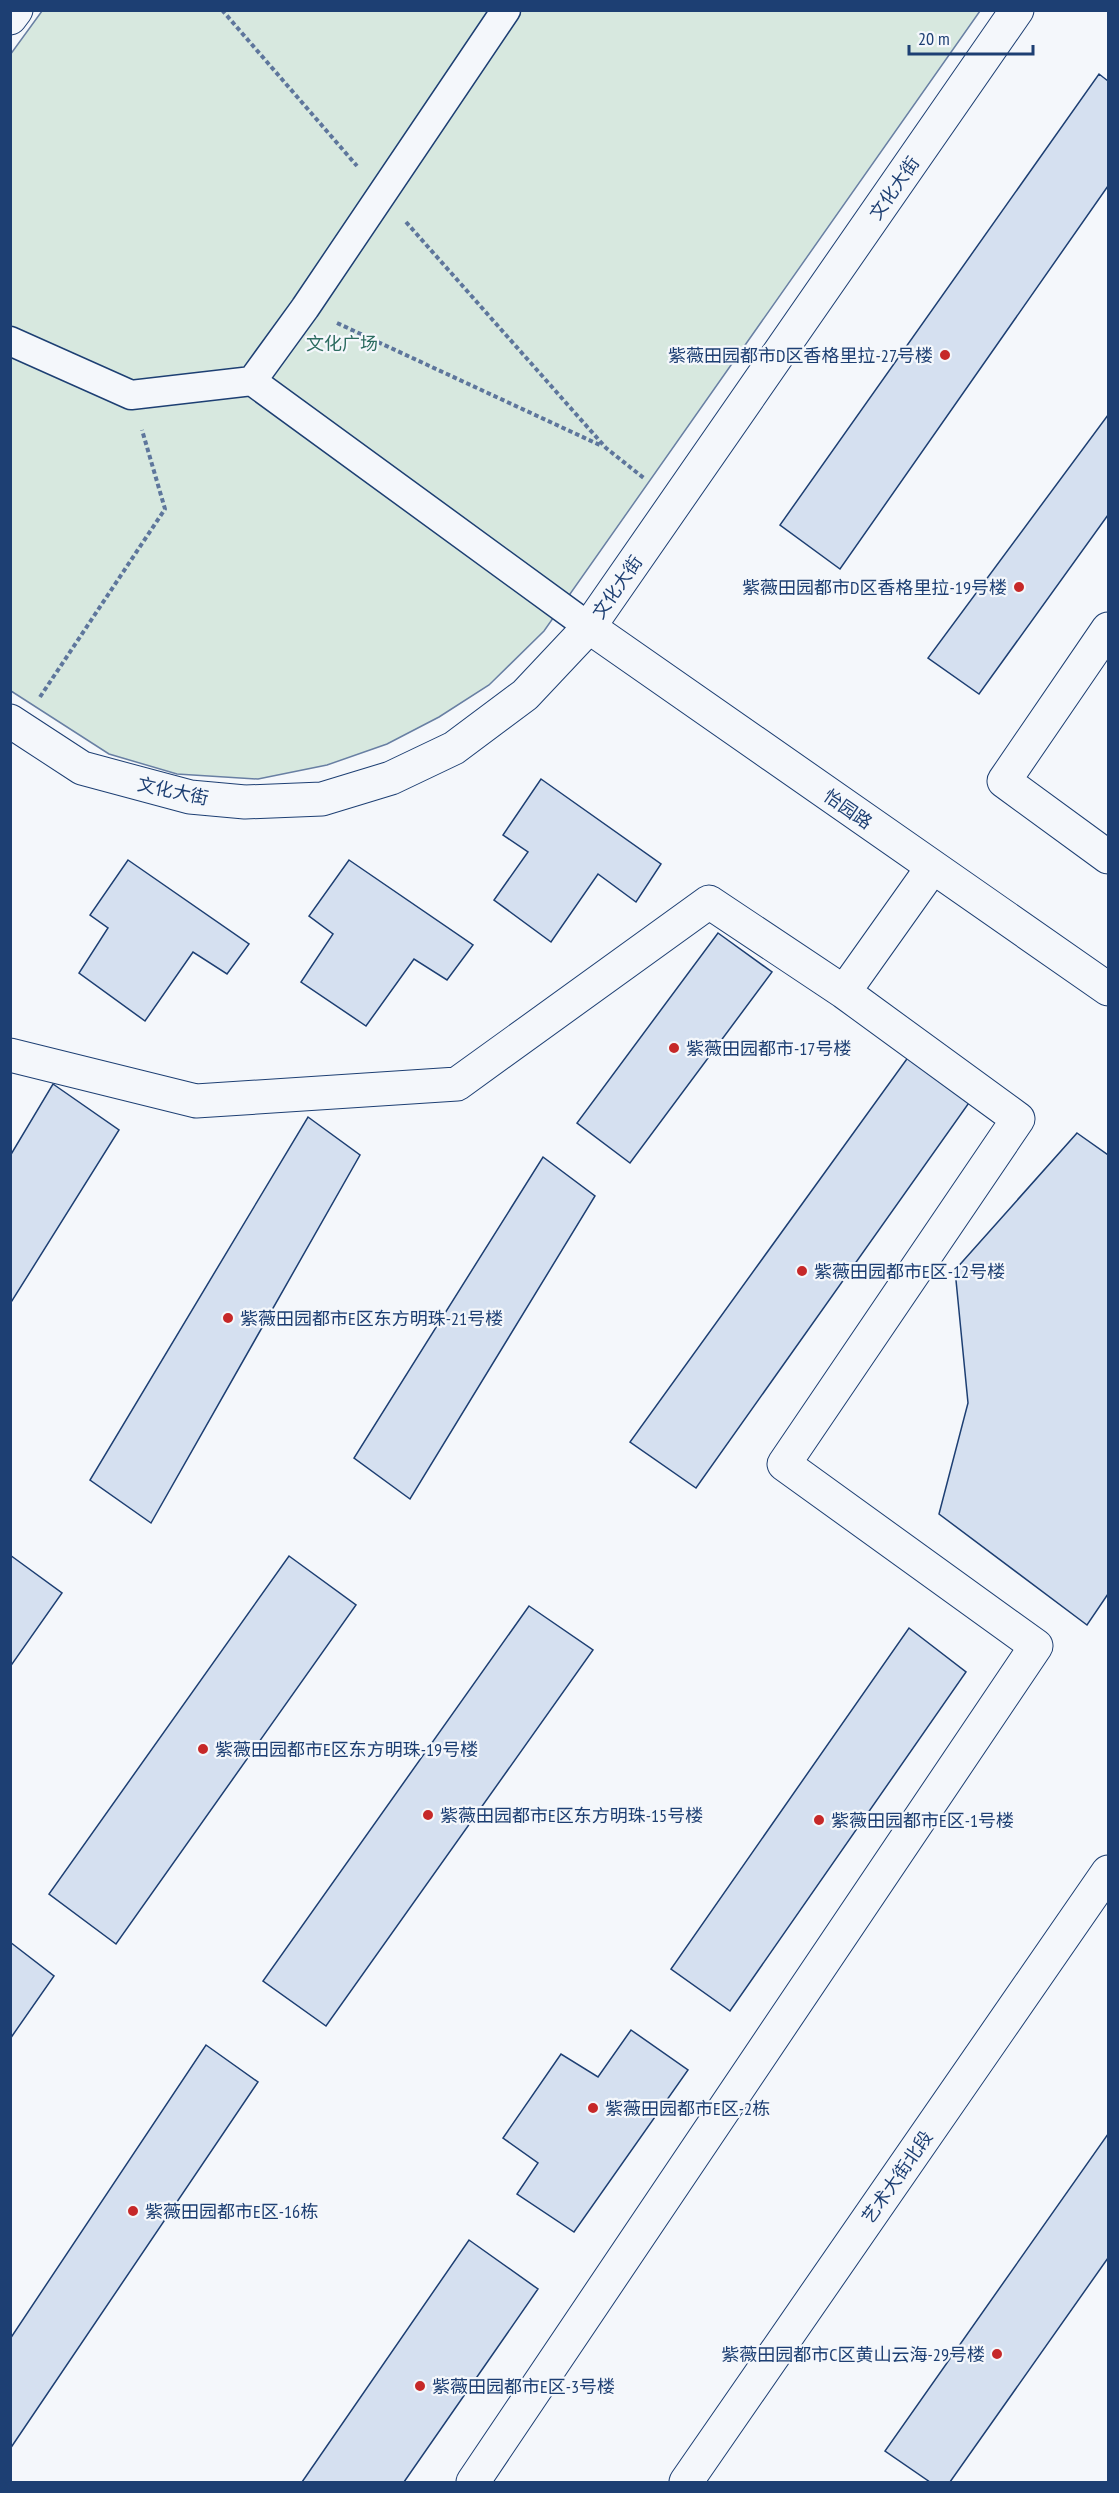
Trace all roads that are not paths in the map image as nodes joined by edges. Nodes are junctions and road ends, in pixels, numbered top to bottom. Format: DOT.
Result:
graph roads {
  1 [pos="16,10"];
  2 [pos="506,10"];
  3 [pos="1017,10"];
  4 [pos="10,18"];
  5 [pos="10,341"];
  6 [pos="252,381"];
  7 [pos="589,627"];
  8 [pos="1108,629"];
  9 [pos="23,712"];
  10 [pos="1108,857"];
  11 [pos="932,868"];
  12 [pos="1108,989"];
  13 [pos="844,992"];
  14 [pos="10,1055"];
  15 [pos="1108,1872"];
  16 [pos="473,2482"];
  17 [pos="686,2482"];
  1 -- 4 [label="street"];
  2 -- 6 [label="street"];
  3 -- 7 [label="street, 文化大街"];
  5 -- 6 [label="street"];
  6 -- 7 [label="street"];
  7 -- 9 [label="street, 文化大街"];
  7 -- 11 [label="street, 怡园路"];
  8 -- 10 [label="street"];
  11 -- 12 [label="street, 怡园路"];
  11 -- 13 [label="street"];
  13 -- 14 [label="street"];
  13 -- 16 [label="street"];
  15 -- 17 [label="street, 艺术大街北段"];
}
